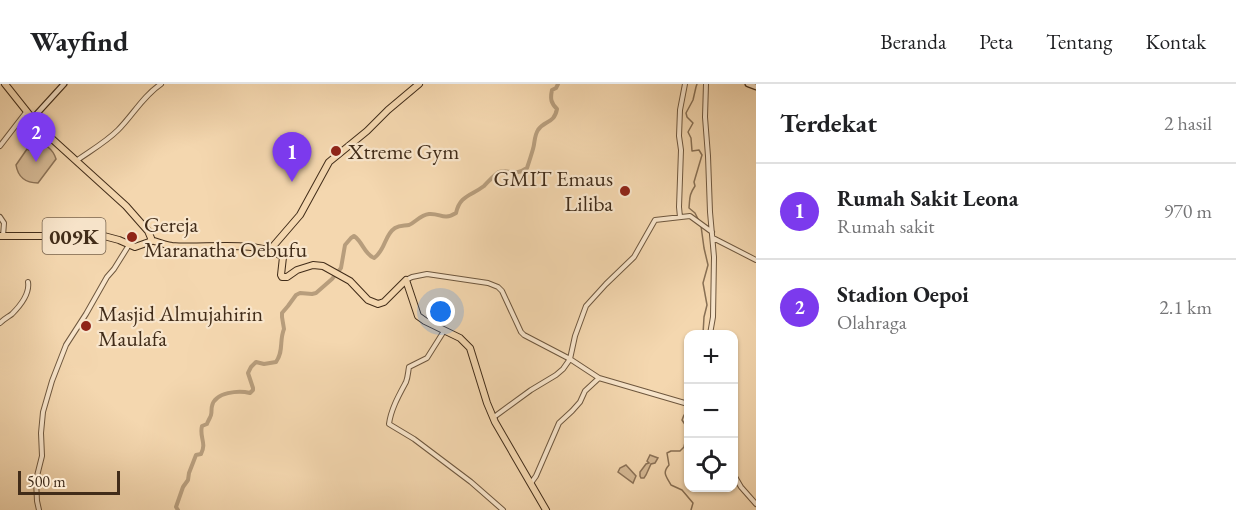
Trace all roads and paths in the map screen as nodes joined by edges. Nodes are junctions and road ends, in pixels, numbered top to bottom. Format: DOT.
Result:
graph roads {
  1 [pos="6,84"];
  2 [pos="64,84"];
  3 [pos="161,84"];
  4 [pos="419,84"];
  5 [pos="685,84"];
  6 [pos="706,84"];
  7 [pos="748,84"];
  8 [pos="756,87"];
  9 [pos="27,111"];
  10 [pos="33,118"];
  11 [pos="0,146"];
  12 [pos="79,163"];
  13 [pos="0,217"];
  14 [pos="680,217"];
  15 [pos="712,232"];
  16 [pos="2,236"];
  17 [pos="713,238"];
  18 [pos="153,240"];
  19 [pos="129,245"];
  20 [pos="269,251"];
  21 [pos="756,260"];
  22 [pos="406,280"];
  23 [pos="28,282"];
  24 [pos="0,323"];
  25 [pos="445,330"];
  26 [pos="711,330"];
  27 [pos="570,359"];
  28 [pos="599,378"];
  29 [pos="684,403"];
  30 [pos="493,418"];
  31 [pos="738,482"];
  32 [pos="531,483"];
  33 [pos="756,504"];
  34 [pos="39,510"];
  35 [pos="503,510"];
  36 [pos="546,510"];
  1 -- 9 [label="main road"];
  2 -- 10 [label="main road"];
  3 -- 12 [label="street"];
  4 -- 20 [label="main road"];
  5 -- 14 [label="street"];
  6 -- 15 [label="street"];
  7 -- 8 [label="main road"];
  9 -- 10 [label="main road"];
  9 -- 11 [label="street"];
  10 -- 12 [label="main road"];
  12 -- 18 [label="main road"];
  13 -- 16 [label="street"];
  14 -- 15 [label="street"];
  14 -- 27 [label="street"];
  15 -- 17 [label="street"];
  16 -- 19 [label="main road, 009K"];
  17 -- 21 [label="street"];
  17 -- 26 [label="street"];
  18 -- 19 [label="main road, 009K"];
  18 -- 20 [label="main road"];
  19 -- 34 [label="street"];
  20 -- 22 [label="main road"];
  22 -- 25 [label="main road"];
  22 -- 27 [label="street"];
  23 -- 24 [label="street"];
  25 -- 30 [label="main road"];
  25 -- 35 [label="street"];
  27 -- 28 [label="street"];
  27 -- 30 [label="street"];
  28 -- 29 [label="street"];
  28 -- 32 [label="street"];
  30 -- 32 [label="main road"];
  31 -- 33 [label="street"];
  32 -- 36 [label="main road"];
}
